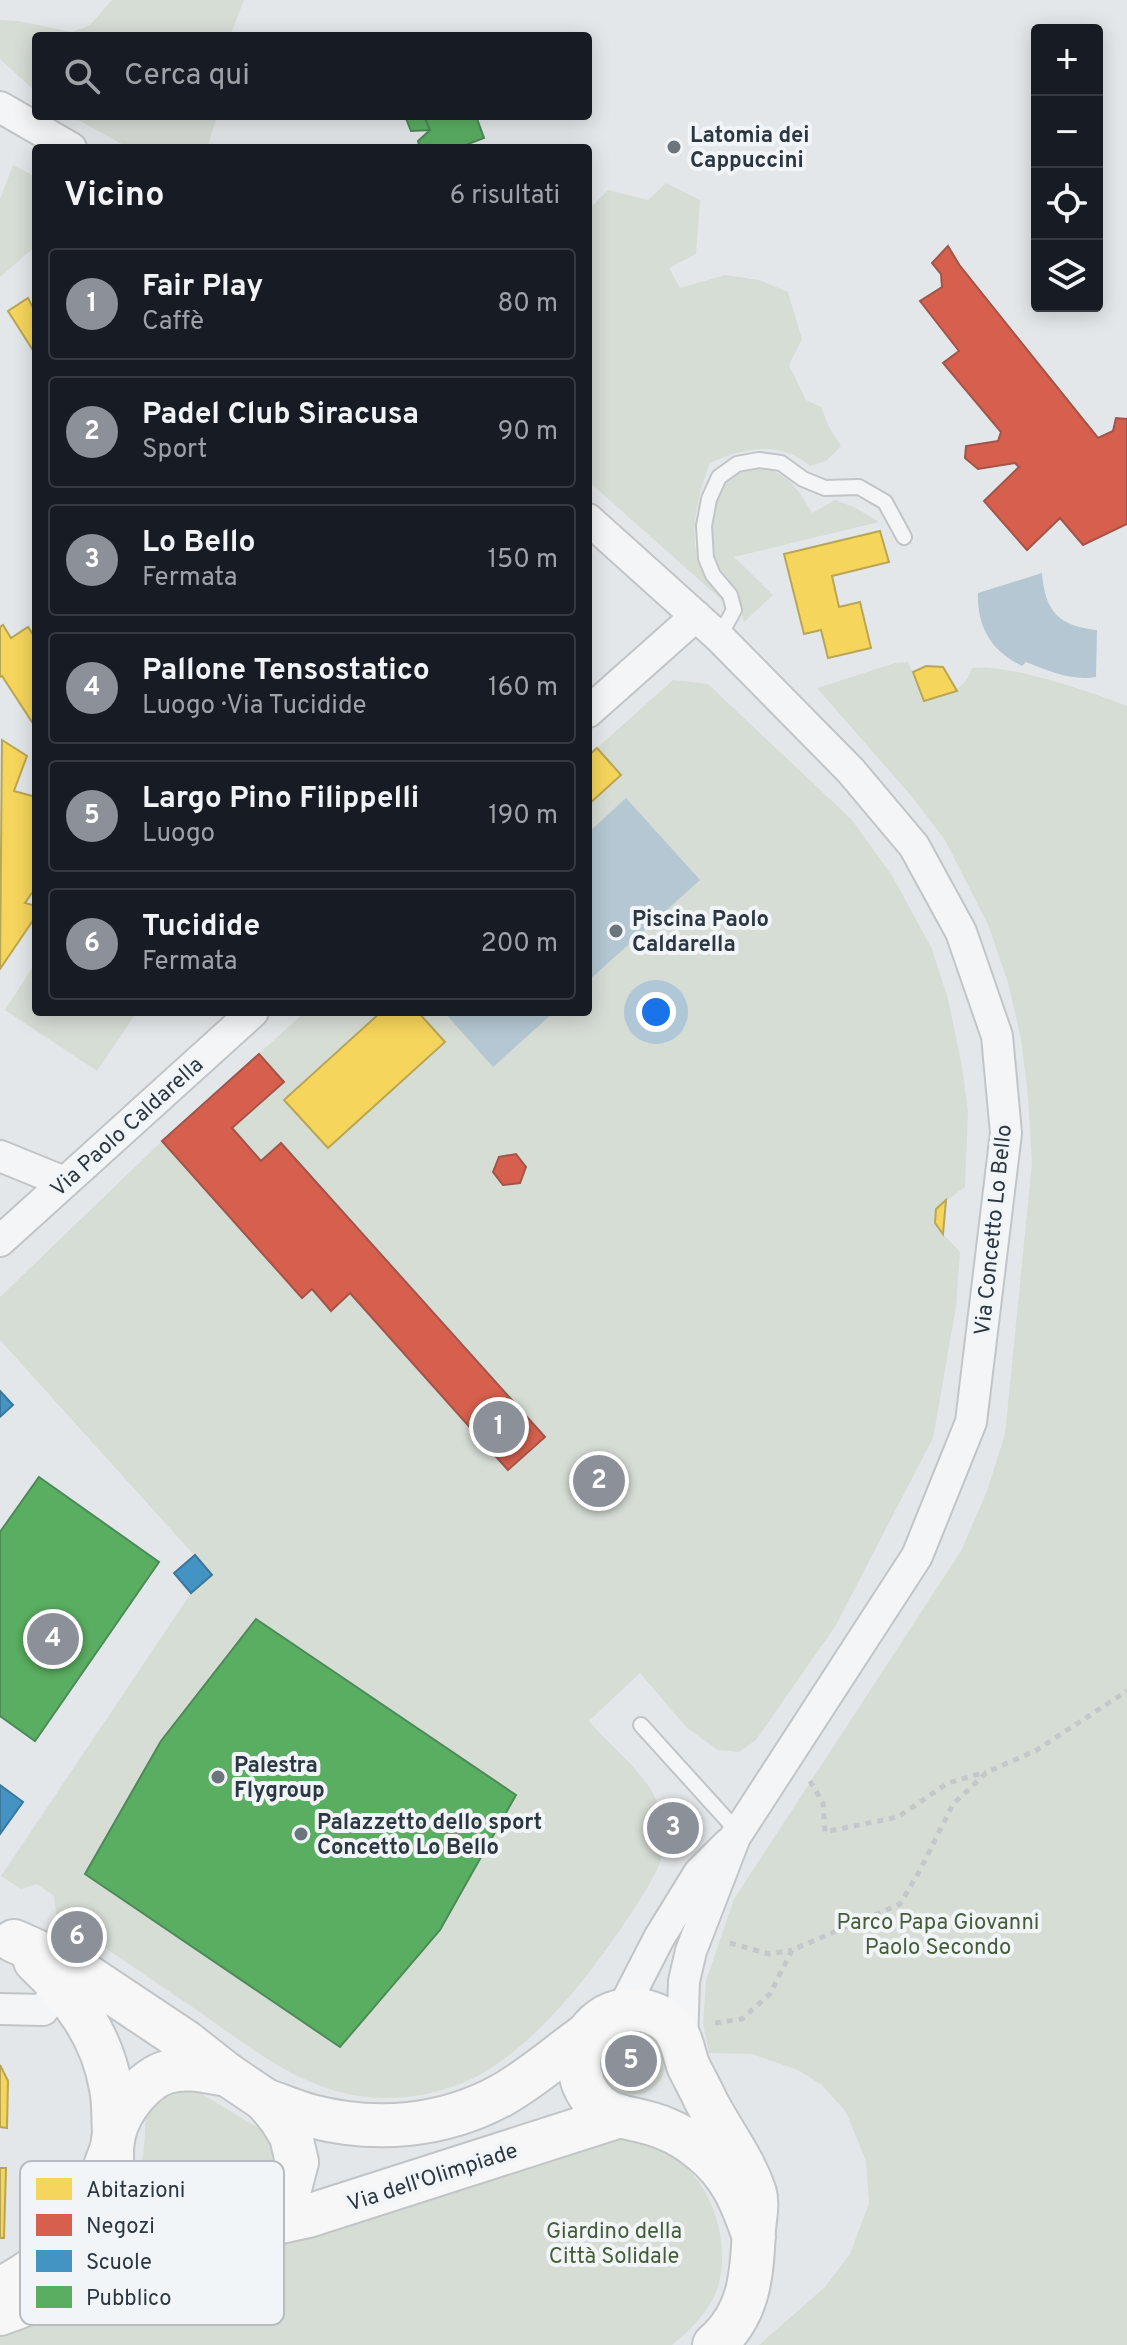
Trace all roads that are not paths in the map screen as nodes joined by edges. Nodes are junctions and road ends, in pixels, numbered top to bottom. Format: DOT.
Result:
graph roads {
  1 [pos="0,107"];
  2 [pos="64,144"];
  3 [pos="592,523"];
  4 [pos="904,537"];
  5 [pos="696,616"];
  6 [pos="719,637"];
  7 [pos="592,708"];
  8 [pos="249,1016"];
  9 [pos="0,1156"];
  10 [pos="64,1182"];
  11 [pos="0,1241"];
  12 [pos="641,1725"];
  13 [pos="737,1834"];
  14 [pos="7,1937"];
  15 [pos="69,1978"];
  16 [pos="0,2009"];
  17 [pos="622,2010"];
  18 [pos="587,2034"];
  19 [pos="684,2042"];
  20 [pos="228,2075"];
  21 [pos="265,2100"];
  22 [pos="627,2117"];
  23 [pos="113,2140"];
  24 [pos="105,2161"];
  25 [pos="114,2161"];
  26 [pos="284,2191"];
  27 [pos="284,2221"];
  28 [pos="754,2237"];
  29 [pos="20,2279"];
  30 [pos="0,2289"];
  31 [pos="20,2307"];
  32 [pos="0,2314"];
  33 [pos="714,2345"];
  1 -- 2 [label="street"];
  3 -- 5 [label="street, Via Concetto Lo Bello"];
  4 -- 6 [label="lane"];
  5 -- 6 [label="street, Via Concetto Lo Bello"];
  5 -- 7 [label="street"];
  6 -- 13 [label="street, Via Concetto Lo Bello"];
  8 -- 10 [label="street, Via Paolo Caldarella"];
  9 -- 10 [label="street"];
  10 -- 11 [label="street, Via Paolo Caldarella"];
  12 -- 13 [label="lane"];
  13 -- 17 [label="street"];
  13 -- 19 [label="street"];
  14 -- 15 [label="street"];
  15 -- 16 [label="street"];
  15 -- 20 [label="street"];
  15 -- 23 [label="street"];
  17 -- 18 [label="street"];
  17 -- 19 [label="street"];
  18 -- 21 [label="street"];
  18 -- 22 [label="street"];
  19 -- 22 [label="street"];
  19 -- 28 [label="street"];
  20 -- 21 [label="street"];
  20 -- 23 [label="street"];
  21 -- 26 [label="street"];
  22 -- 27 [label="street, Via dell'Olimpiade"];
  22 -- 28 [label="street"];
  23 -- 24 [label="street"];
  23 -- 25 [label="street"];
  28 -- 33 [label="street"];
  29 -- 30 [label="street"];
  31 -- 32 [label="street"];
}
